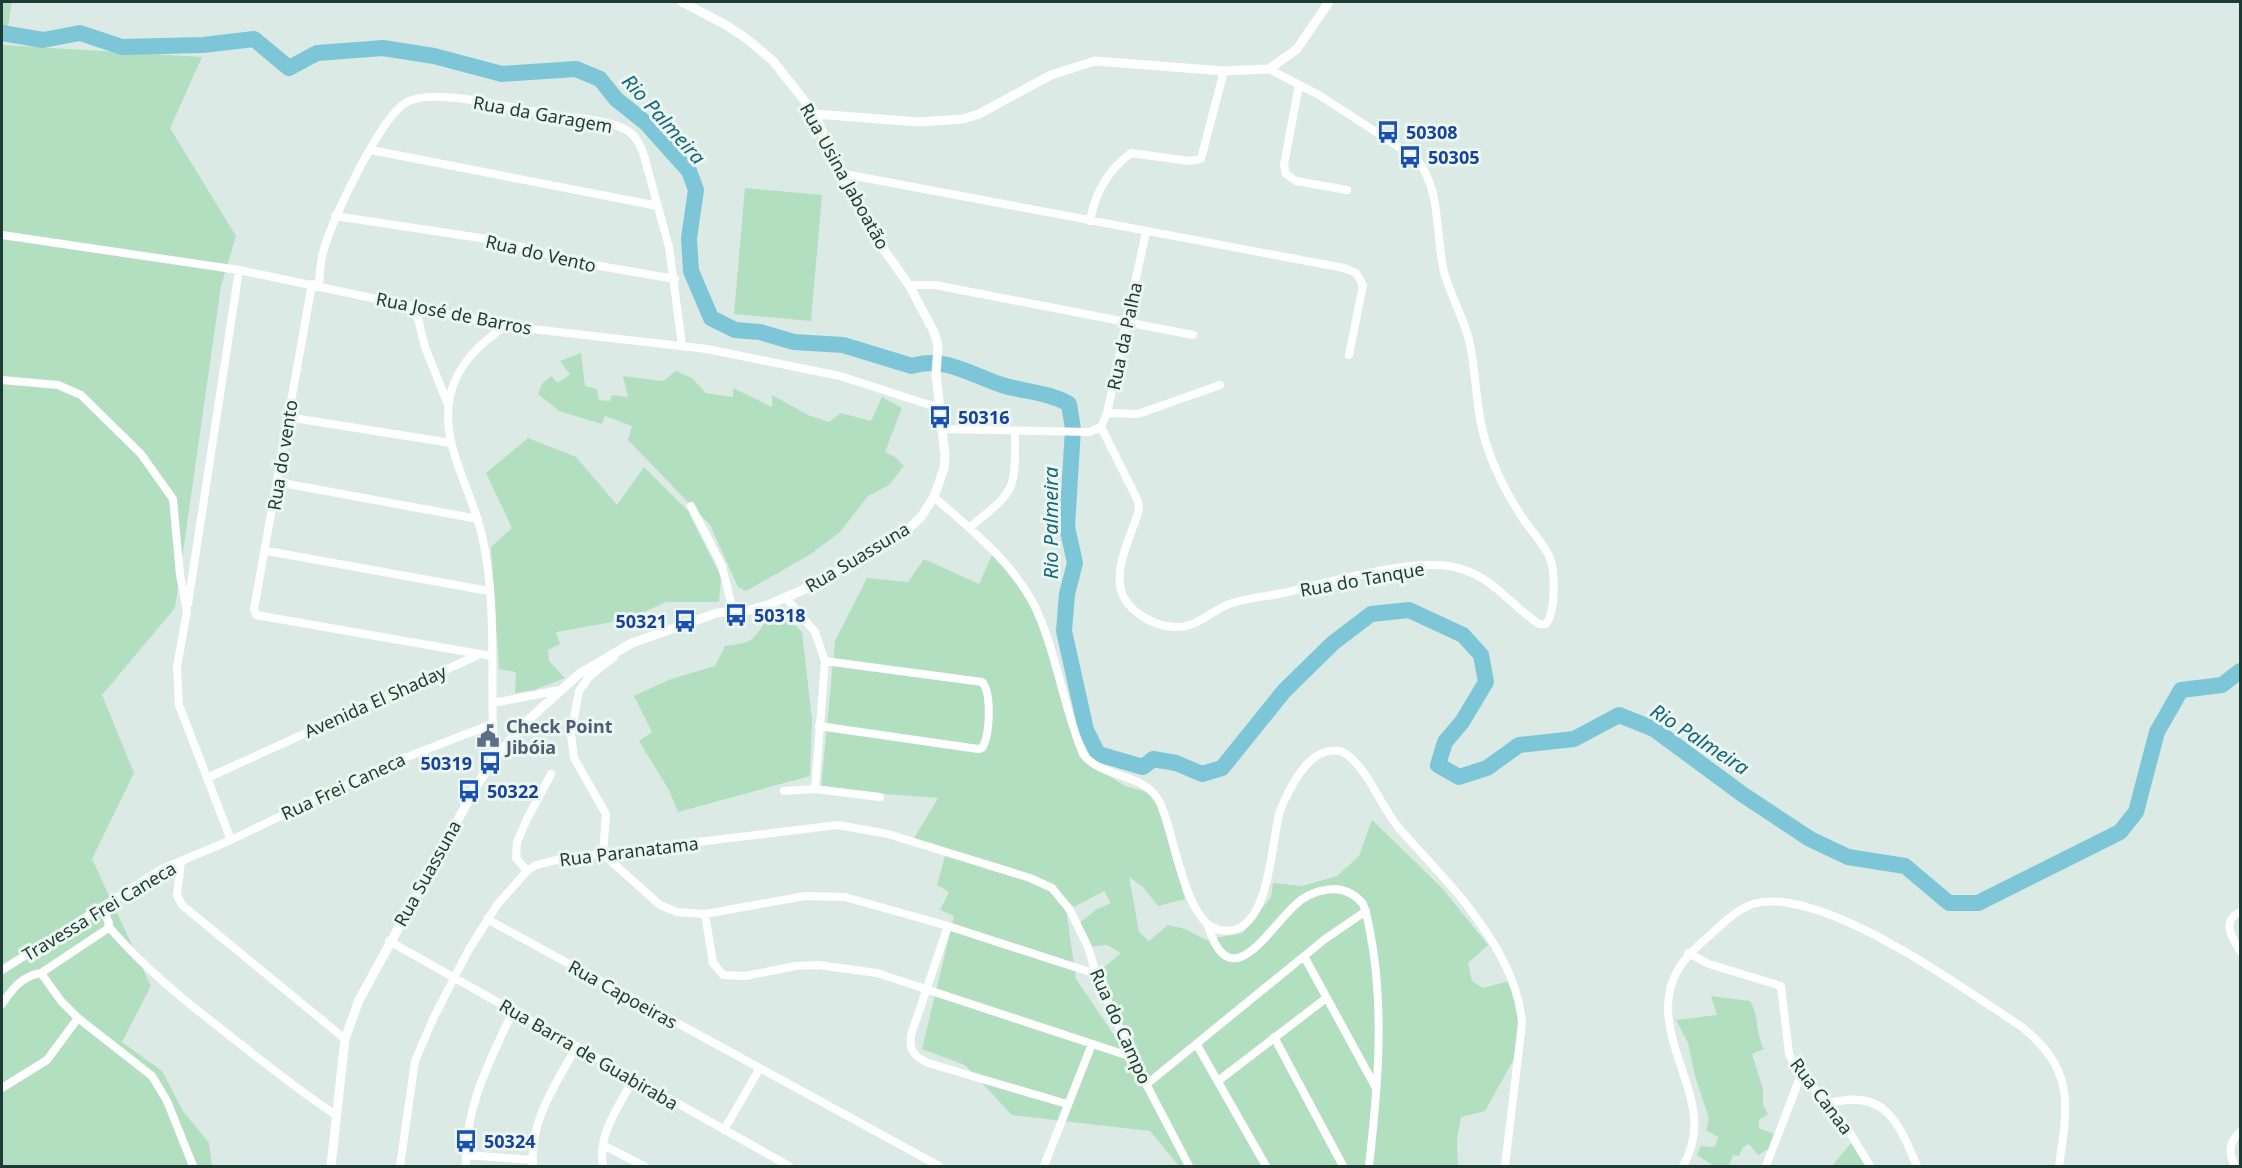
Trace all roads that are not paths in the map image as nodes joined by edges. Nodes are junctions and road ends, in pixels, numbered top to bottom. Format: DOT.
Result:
graph roads {
  1 [pos="682,2"];
  2 [pos="1329,2"];
  3 [pos="1269,69"];
  4 [pos="1224,71"];
  5 [pos="1299,85"];
  6 [pos="814,114"];
  7 [pos="371,150"];
  8 [pos="839,173"];
  9 [pos="1347,190"];
  10 [pos="658,206"];
  11 [pos="335,216"];
  12 [pos="1090,221"];
  13 [pos="1146,232"];
  14 [pos="2,235"];
  15 [pos="239,270"];
  16 [pos="675,279"];
  17 [pos="316,285"];
  18 [pos="909,285"];
  19 [pos="415,306"];
  20 [pos="1127,320"];
  21 [pos="505,326"];
  22 [pos="1193,335"];
  23 [pos="682,345"];
  24 [pos="1349,356"];
  25 [pos="937,361"];
  26 [pos="2,380"];
  27 [pos="1220,385"];
  28 [pos="449,407"];
  29 [pos="939,408"];
  30 [pos="1107,413"];
  31 [pos="288,417"];
  32 [pos="1101,427"];
  33 [pos="941,429"];
  34 [pos="1015,432"];
  35 [pos="451,443"];
  36 [pos="277,482"];
  37 [pos="934,497"];
  38 [pos="691,506"];
  39 [pos="478,519"];
  40 [pos="969,528"];
  41 [pos="267,551"];
  42 [pos="489,591"];
  43 [pos="786,598"];
  44 [pos="186,611"];
  45 [pos="733,611"];
  46 [pos="632,643"];
  47 [pos="478,655"];
  48 [pos="491,656"];
  49 [pos="825,661"];
  50 [pos="560,690"];
  51 [pos="493,703"];
  52 [pos="492,724"];
  53 [pos="819,726"];
  54 [pos="494,759"];
  55 [pos="551,774"];
  56 [pos="207,778"];
  57 [pos="815,789"];
  58 [pos="784,791"];
  59 [pos="880,797"];
  60 [pos="231,840"];
  61 [pos="603,854"];
  62 [pos="181,861"];
  63 [pos="527,871"];
  64 [pos="1052,888"];
  65 [pos="102,908"];
  66 [pos="1366,911"];
  67 [pos="2241,912"];
  68 [pos="705,914"];
  69 [pos="487,919"];
  70 [pos="948,926"];
  71 [pos="1208,926"];
  72 [pos="109,927"];
  73 [pos="2236,938"];
  74 [pos="389,941"];
  75 [pos="2241,951"];
  76 [pos="1688,953"];
  77 [pos="1305,958"];
  78 [pos="2,970"];
  79 [pos="41,973"];
  80 [pos="1096,974"];
  81 [pos="455,978"];
  82 [pos="927,988"];
  83 [pos="1325,999"];
  84 [pos="2,1004"];
  85 [pos="513,1011"];
  86 [pos="78,1018"];
  87 [pos="1274,1037"];
  88 [pos="345,1039"];
  89 [pos="1092,1044"];
  90 [pos="1197,1045"];
  91 [pos="577,1046"];
  92 [pos="1132,1057"];
  93 [pos="760,1068"];
  94 [pos="1801,1075"];
  95 [pos="633,1080"];
  96 [pos="1218,1081"];
  97 [pos="1147,1084"];
  98 [pos="2,1088"];
  99 [pos="1377,1089"];
  100 [pos="1067,1104"];
  101 [pos="1827,1104"];
  102 [pos="336,1115"];
  103 [pos="724,1130"];
  104 [pos="2241,1132"];
  105 [pos="2237,1140"];
  106 [pos="603,1145"];
  107 [pos="466,1155"];
  108 [pos="533,1163"];
  109 [pos="193,1167"];
  110 [pos="331,1167"];
  111 [pos="400,1167"];
  112 [pos="466,1167"];
  113 [pos="603,1167"];
  114 [pos="644,1167"];
  115 [pos="789,1167"];
  116 [pos="939,1167"];
  117 [pos="1044,1167"];
  118 [pos="1189,1167"];
  119 [pos="1266,1167"];
  120 [pos="1342,1167"];
  121 [pos="1370,1167"];
  122 [pos="1505,1167"];
  123 [pos="1683,1167"];
  124 [pos="1766,1167"];
  125 [pos="1870,1167"];
  126 [pos="1917,1167"];
  127 [pos="2060,1167"];
  128 [pos="2235,1167"];
  1 -- 6 [label="street, Rua Usina Jaboatão"];
  2 -- 3 [label="street"];
  3 -- 4 [label="street"];
  3 -- 5 [label="street, Rua do Tanque"];
  4 -- 6 [label="street"];
  4 -- 12 [label="street"];
  5 -- 9 [label="street"];
  5 -- 32 [label="street, Rua do Tanque"];
  6 -- 8 [label="street, Rua Usina Jaboatão"];
  7 -- 10 [label="street"];
  7 -- 10 [label="street, Rua da Garagem"];
  7 -- 11 [label="street"];
  8 -- 12 [label="street"];
  8 -- 18 [label="street, Rua Usina Jaboatão"];
  10 -- 16 [label="street, Rua da Garagem"];
  11 -- 16 [label="street, Rua do Vento"];
  11 -- 17 [label="street"];
  12 -- 13 [label="street"];
  13 -- 20 [label="street, Rua da Palha"];
  13 -- 24 [label="street"];
  14 -- 15 [label="street, Rua José de Barros"];
  15 -- 17 [label="street, Rua José de Barros"];
  15 -- 44 [label="street"];
  16 -- 23 [label="street, Rua da Garagem"];
  17 -- 19 [label="street, Rua José de Barros"];
  17 -- 31 [label="street, Rua do vento"];
  18 -- 20 [label="street"];
  18 -- 25 [label="street, Rua Usina Jaboatão"];
  19 -- 21 [label="street, Rua José de Barros"];
  19 -- 28 [label="street"];
  20 -- 22 [label="street"];
  20 -- 30 [label="street, Rua da Palha"];
  21 -- 23 [label="street, Rua José de Barros"];
  21 -- 28 [label="street"];
  23 -- 29 [label="street, Rua José de Barros"];
  25 -- 29 [label="street, Rua Suassuna"];
  26 -- 44 [label="street"];
  27 -- 30 [label="street"];
  28 -- 35 [label="street"];
  29 -- 33 [label="street, Rua Suassuna"];
  30 -- 32 [label="street, Rua da Palha"];
  31 -- 35 [label="street, Rua do Vento"];
  31 -- 36 [label="street, Rua do vento"];
  32 -- 34 [label="street"];
  33 -- 34 [label="street"];
  33 -- 37 [label="street, Rua Suassuna"];
  34 -- 40 [label="street"];
  35 -- 39 [label="street"];
  36 -- 39 [label="street"];
  36 -- 41 [label="street, Rua do vento"];
  37 -- 40 [label="street"];
  37 -- 43 [label="street, Rua Suassuna"];
  38 -- 45 [label="street"];
  39 -- 42 [label="street"];
  40 -- 71 [label="street"];
  41 -- 42 [label="street"];
  41 -- 47 [label="street, Rua do vento"];
  42 -- 48 [label="street"];
  43 -- 45 [label="street, Rua Suassuna"];
  43 -- 49 [label="street"];
  44 -- 56 [label="street"];
  45 -- 46 [label="street, Rua Suassuna"];
  46 -- 50 [label="street, Rua Suassuna"];
  46 -- 61 [label="street"];
  47 -- 48 [label="street"];
  47 -- 56 [label="street, Avenida El Shaday"];
  48 -- 51 [label="street"];
  49 -- 53 [label="street"];
  49 -- 53 [label="street"];
  50 -- 51 [label="street"];
  50 -- 54 [label="street, Rua Suassuna"];
  51 -- 52 [label="street"];
  52 -- 54 [label="street"];
  52 -- 60 [label="street, Rua Frei Caneca"];
  53 -- 57 [label="street"];
  54 -- 74 [label="street, Rua Suassuna"];
  55 -- 63 [label="street"];
  56 -- 60 [label="street"];
  57 -- 58 [label="street"];
  57 -- 59 [label="street"];
  60 -- 62 [label="street, Travessa Frei Caneca"];
  61 -- 63 [label="street, Rua Paranatama"];
  61 -- 64 [label="street, Rua Paranatama"];
  61 -- 68 [label="street"];
  62 -- 65 [label="street, Travessa Frei Caneca"];
  62 -- 88 [label="street"];
  63 -- 69 [label="street"];
  64 -- 80 [label="street, Rua do Campo"];
  65 -- 72 [label="street"];
  65 -- 78 [label="street, Travessa Frei Caneca"];
  66 -- 71 [label="street"];
  66 -- 77 [label="street"];
  66 -- 99 [label="street"];
  67 -- 73 [label="street"];
  68 -- 70 [label="street"];
  68 -- 82 [label="street"];
  69 -- 81 [label="street"];
  69 -- 93 [label="street, Rua Capoeiras"];
  70 -- 80 [label="street"];
  70 -- 82 [label="street"];
  71 -- 122 [label="street"];
  72 -- 79 [label="street"];
  72 -- 102 [label="street"];
  73 -- 75 [label="street"];
  74 -- 81 [label="street, Rua Barra de Guabiraba"];
  74 -- 88 [label="street, Rua Suassuna"];
  76 -- 94 [label="street, Rua Canaa"];
  76 -- 123 [label="street"];
  76 -- 127 [label="street"];
  77 -- 83 [label="street"];
  77 -- 90 [label="street"];
  79 -- 84 [label="street"];
  79 -- 86 [label="street"];
  80 -- 92 [label="street, Rua do Campo"];
  81 -- 85 [label="street, Rua Barra de Guabiraba"];
  81 -- 111 [label="street"];
  82 -- 89 [label="street"];
  82 -- 100 [label="street"];
  83 -- 87 [label="street"];
  83 -- 99 [label="street"];
  85 -- 91 [label="street, Rua Barra de Guabiraba"];
  85 -- 107 [label="street"];
  86 -- 98 [label="street"];
  86 -- 109 [label="street"];
  87 -- 96 [label="street"];
  87 -- 120 [label="street"];
  88 -- 102 [label="street, Rua Suassuna"];
  89 -- 92 [label="street"];
  89 -- 100 [label="street"];
  90 -- 96 [label="street"];
  90 -- 97 [label="street"];
  91 -- 95 [label="street, Rua Barra de Guabiraba"];
  91 -- 108 [label="street"];
  92 -- 97 [label="street, Rua do Campo"];
  93 -- 103 [label="street"];
  93 -- 116 [label="street, Rua Capoeiras"];
  94 -- 101 [label="street, Rua Canaa"];
  94 -- 124 [label="street"];
  95 -- 103 [label="street, Rua Barra de Guabiraba"];
  95 -- 106 [label="street"];
  96 -- 119 [label="street"];
  97 -- 118 [label="street, Rua do Campo"];
  99 -- 121 [label="street"];
  100 -- 117 [label="street"];
  101 -- 125 [label="street, Rua Canaa"];
  101 -- 126 [label="street"];
  102 -- 110 [label="street, Rua Suassuna"];
  103 -- 115 [label="street, Rua Barra de Guabiraba"];
  104 -- 105 [label="street"];
  105 -- 128 [label="street"];
  106 -- 113 [label="street"];
  106 -- 114 [label="street"];
  107 -- 108 [label="street"];
  107 -- 112 [label="street"];
}
